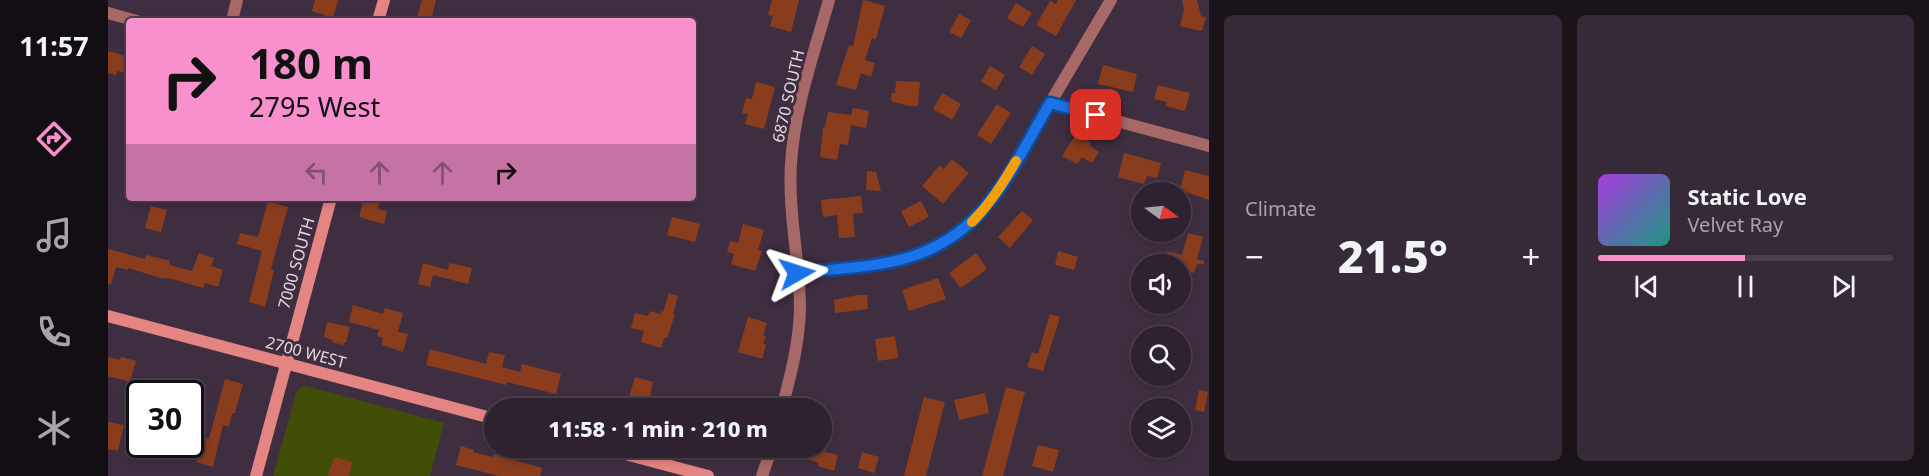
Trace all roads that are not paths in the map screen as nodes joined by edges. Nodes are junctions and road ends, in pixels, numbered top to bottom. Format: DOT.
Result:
graph roads {
  1 [pos="237,0"];
  2 [pos="384,0"];
  3 [pos="829,0"];
  4 [pos="1111,0"];
  5 [pos="108,13"];
  6 [pos="126,18"];
  7 [pos="233,18"];
  8 [pos="379,18"];
  9 [pos="1050,103"];
  10 [pos="1209,146"];
  11 [pos="330,201"];
  12 [pos="797,273"];
  13 [pos="108,316"];
  14 [pos="285,363"];
  15 [pos="784,398"];
  16 [pos="484,416"];
  17 [pos="640,458"];
  18 [pos="768,458"];
  19 [pos="256,476"];
  20 [pos="708,476"];
  21 [pos="762,476"];
  1 -- 7 [label="street"];
  2 -- 8 [label="main road"];
  3 -- 12 [label="street, 6870 SOUTH"];
  4 -- 9 [label="street"];
  5 -- 6 [label="street"];
  9 -- 10 [label="street"];
  9 -- 12 [label="street"];
  11 -- 14 [label="main road, 7000 SOUTH"];
  12 -- 15 [label="street, 6870 SOUTH"];
  13 -- 14 [label="main road, 2700 WEST"];
  14 -- 16 [label="main road, 2700 WEST"];
  14 -- 19 [label="main road, 7000 SOUTH"];
  17 -- 20 [label="main road"];
  18 -- 21 [label="street"];
}
